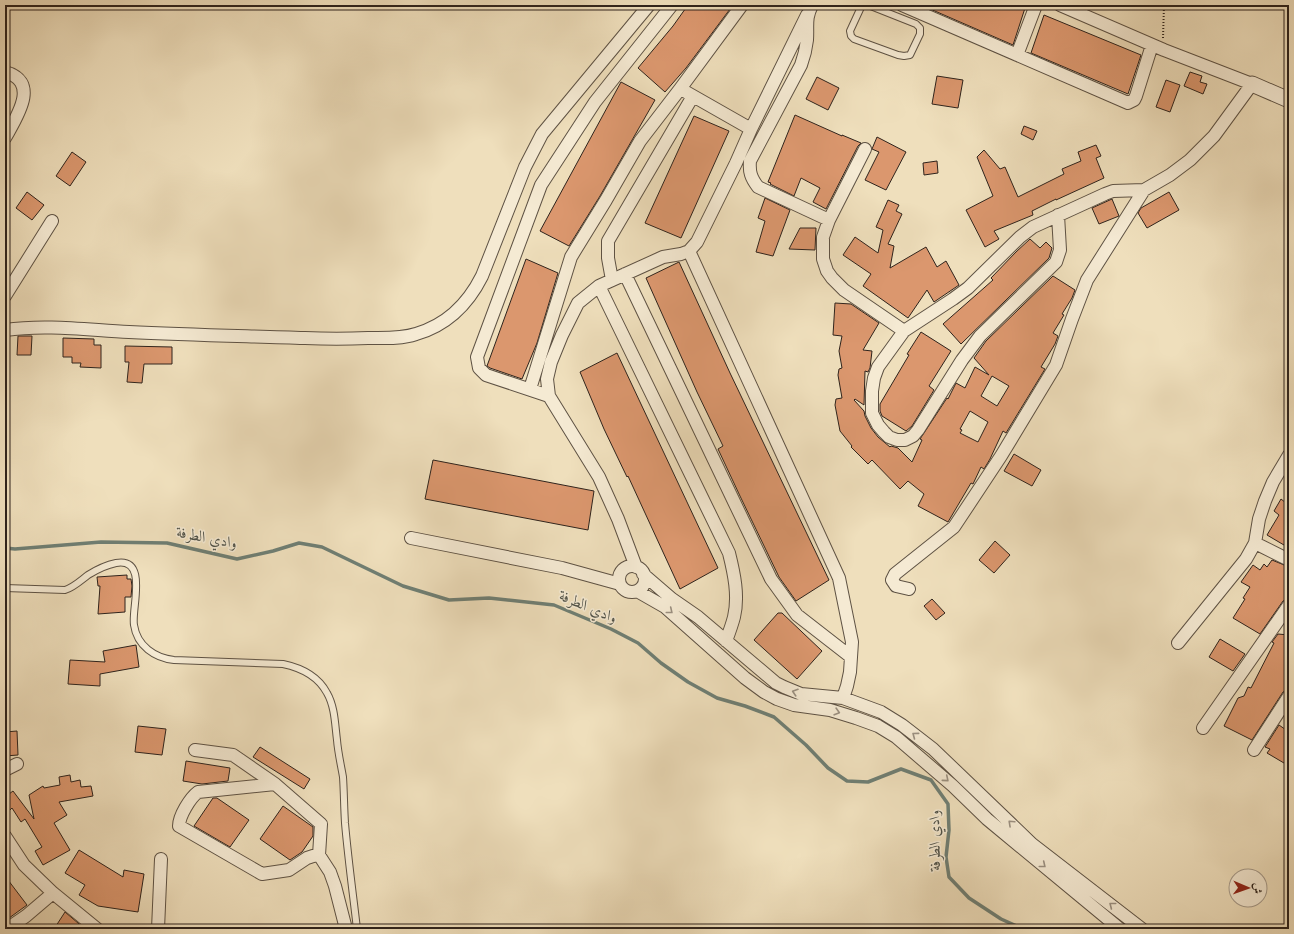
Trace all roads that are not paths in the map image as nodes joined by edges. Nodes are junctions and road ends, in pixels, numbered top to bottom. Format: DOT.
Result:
graph roads {
  1 [pos="649,5"];
  2 [pos="672,5"];
  3 [pos="742,5"];
  4 [pos="862,5"];
  5 [pos="868,5"];
  6 [pos="902,5"];
  7 [pos="1036,5"];
  8 [pos="1060,5"];
  9 [pos="1083,5"];
  10 [pos="810,10"];
  11 [pos="1097,21"];
  12 [pos="1152,45"];
  13 [pos="1017,55"];
  14 [pos="5,72"];
  15 [pos="1252,84"];
  16 [pos="680,89"];
  17 [pos="693,96"];
  18 [pos="1289,100"];
  19 [pos="750,129"];
  20 [pos="5,138"];
  21 [pos="865,149"];
  22 [pos="1144,190"];
  23 [pos="1058,215"];
  24 [pos="829,220"];
  25 [pos="52,221"];
  26 [pos="689,251"];
  27 [pos="625,274"];
  28 [pos="612,280"];
  29 [pos="599,286"];
  30 [pos="5,296"];
  31 [pos="5,330"];
  32 [pos="904,331"];
  33 [pos="530,389"];
  34 [pos="549,396"];
  35 [pos="1289,455"];
  36 [pos="411,538"];
  37 [pos="1255,542"];
  38 [pos="1289,560"];
  39 [pos="640,571"];
  40 [pos="620,584"];
  41 [pos="5,588"];
  42 [pos="908,589"];
  43 [pos="637,591"];
  44 [pos="1289,605"];
  45 [pos="726,641"];
  46 [pos="1178,643"];
  47 [pos="851,657"];
  48 [pos="1289,696"];
  49 [pos="843,698"];
  50 [pos="1203,728"];
  51 [pos="195,750"];
  52 [pos="1254,750"];
  53 [pos="17,764"];
  54 [pos="5,770"];
  55 [pos="275,784"];
  56 [pos="5,836"];
  57 [pos="319,855"];
  58 [pos="161,859"];
  59 [pos="53,892"];
  60 [pos="7,929"];
  61 [pos="97,929"];
  62 [pos="158,929"];
  63 [pos="346,929"];
  64 [pos="357,929"];
  65 [pos="1120,929"];
  66 [pos="1142,929"];
  1 -- 31 [label="street"];
  2 -- 33 [label="street"];
  3 -- 16 [label="street"];
  4 -- 5 [label="lane"];
  6 -- 13 [label="street"];
  7 -- 13 [label="street"];
  8 -- 11 [label="street"];
  9 -- 11 [label="street"];
  10 -- 19 [label="street"];
  10 -- 24 [label="street"];
  11 -- 12 [label="street"];
  12 -- 13 [label="street"];
  12 -- 15 [label="street"];
  14 -- 20 [label="street"];
  15 -- 18 [label="street"];
  15 -- 22 [label="street"];
  16 -- 17 [label="street"];
  16 -- 33 [label="street"];
  17 -- 19 [label="street"];
  17 -- 28 [label="street"];
  19 -- 26 [label="street"];
  21 -- 24 [label="street"];
  22 -- 23 [label="street"];
  22 -- 42 [label="street"];
  23 -- 32 [label="street"];
  23 -- 32 [label="street"];
  24 -- 32 [label="street"];
  25 -- 30 [label="street"];
  26 -- 27 [label="street"];
  26 -- 47 [label="street"];
  27 -- 28 [label="street"];
  27 -- 47 [label="street"];
  28 -- 29 [label="street"];
  29 -- 34 [label="street"];
  29 -- 45 [label="street"];
  33 -- 34 [label="street"];
  34 -- 39 [label="street"];
  35 -- 37 [label="street"];
  36 -- 40 [label="street"];
  37 -- 38 [label="street"];
  37 -- 46 [label="street"];
  39 -- 40 [label="street"];
  39 -- 43 [label="street"];
  39 -- 45 [label="street"];
  40 -- 43 [label="street"];
  41 -- 64 [label="lane"];
  43 -- 65 [label="street, one-way"];
  44 -- 50 [label="street"];
  49 -- 45 [label="street, one-way"];
  47 -- 49 [label="street"];
  48 -- 52 [label="street"];
  66 -- 49 [label="street, one-way"];
  51 -- 55 [label="street"];
  53 -- 54 [label="street"];
  55 -- 57 [label="street"];
  55 -- 57 [label="street"];
  56 -- 59 [label="street"];
  57 -- 63 [label="street"];
  58 -- 62 [label="street"];
  59 -- 60 [label="street"];
  59 -- 61 [label="street"];
}
